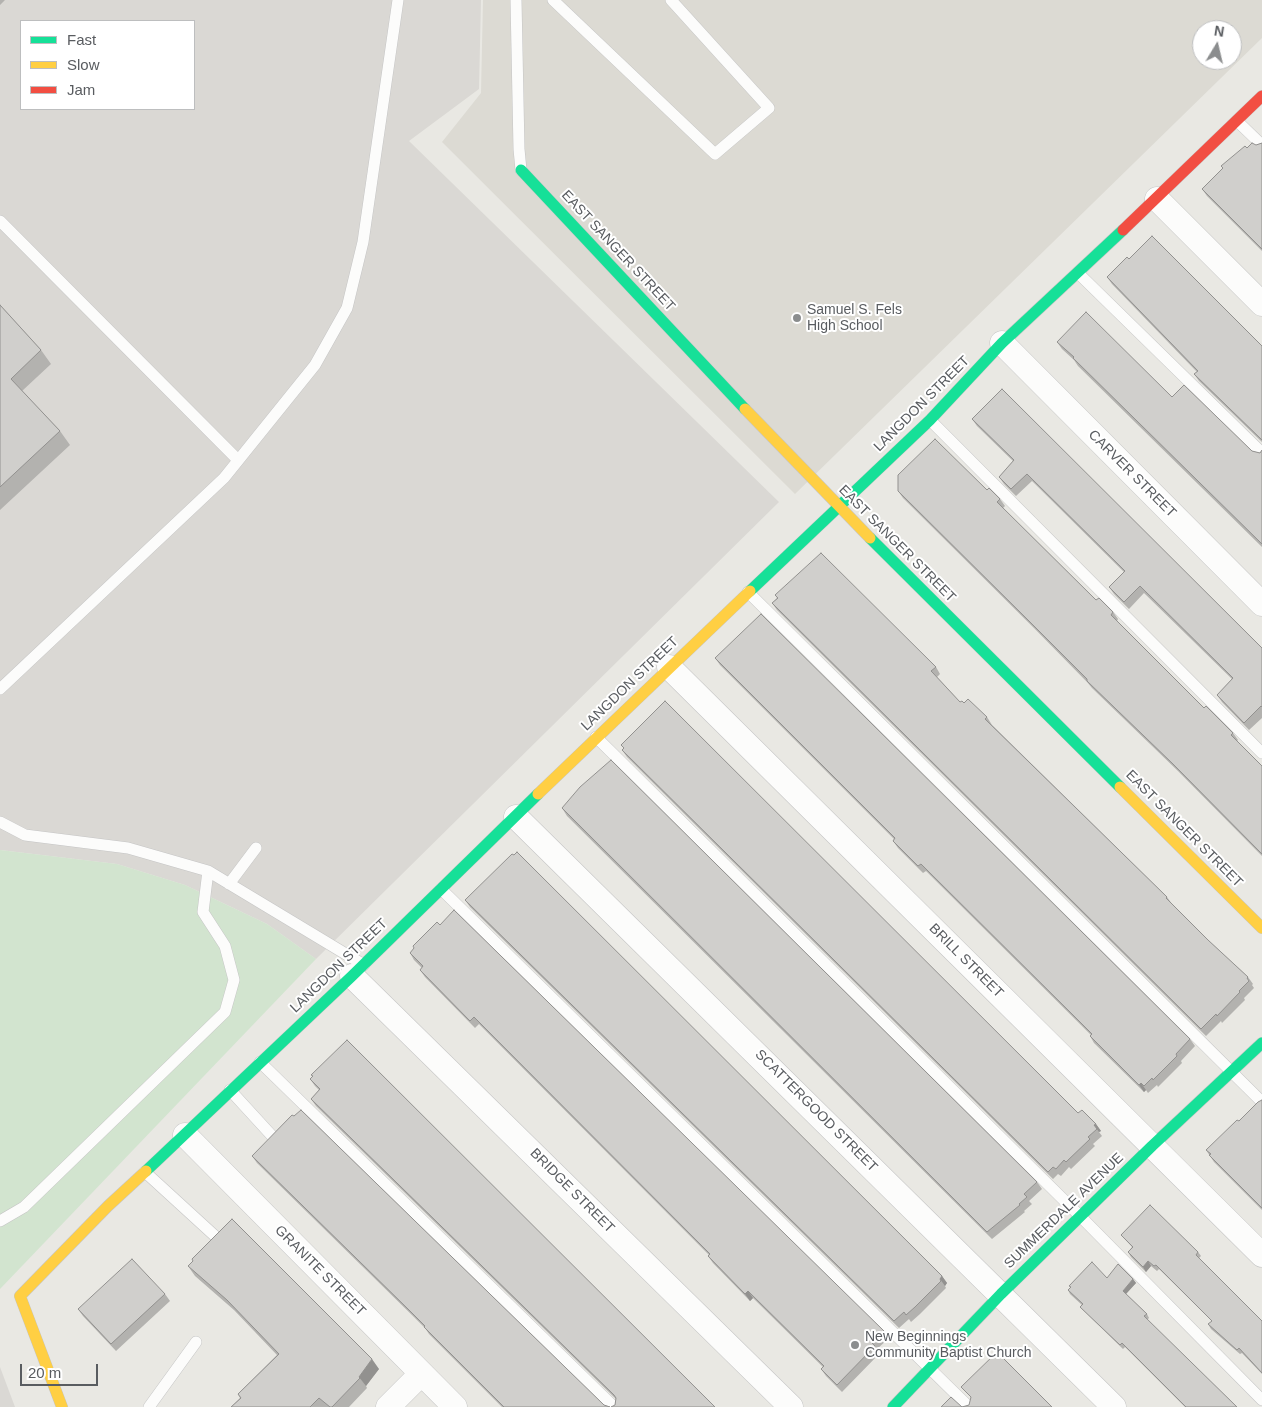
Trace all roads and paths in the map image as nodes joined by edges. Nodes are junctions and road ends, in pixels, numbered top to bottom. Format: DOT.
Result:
graph roads {
  1 [pos="398,0"];
  2 [pos="516,0"];
  3 [pos="553,0"];
  4 [pos="671,0"];
  5 [pos="1262,96"];
  6 [pos="1236,120"];
  7 [pos="1262,145"];
  8 [pos="521,170"];
  9 [pos="1157,199"];
  10 [pos="0,221"];
  11 [pos="1078,273"];
  12 [pos="1262,304"];
  13 [pos="1002,343"];
  14 [pos="930,420"];
  15 [pos="1262,453"];
  16 [pos="238,460"];
  17 [pos="838,508"];
  18 [pos="748,592"];
  19 [pos="1262,604"];
  20 [pos="669,667"];
  21 [pos="0,689"];
  22 [pos="596,737"];
  23 [pos="1262,754"];
  24 [pos="516,817"];
  25 [pos="0,822"];
  26 [pos="256,848"];
  27 [pos="208,871"];
  28 [pos="229,884"];
  29 [pos="441,889"];
  30 [pos="1262,928"];
  31 [pos="358,970"];
  32 [pos="1262,1044"];
  33 [pos="260,1062"];
  34 [pos="1232,1072"];
  35 [pos="230,1090"];
  36 [pos="1262,1102"];
  37 [pos="186,1135"];
  38 [pos="273,1137"];
  39 [pos="1152,1146"];
  40 [pos="145,1172"];
  41 [pos="1081,1217"];
  42 [pos="0,1221"];
  43 [pos="215,1236"];
  44 [pos="1262,1255"];
  45 [pos="1001,1294"];
  46 [pos="196,1342"];
  47 [pos="930,1369"];
  48 [pos="421,1374"];
  49 [pos="1262,1400"];
  50 [pos="62,1407"];
  51 [pos="149,1407"];
  52 [pos="388,1407"];
  53 [pos="455,1407"];
  54 [pos="614,1407"];
  55 [pos="791,1407"];
  56 [pos="893,1407"];
  57 [pos="969,1407"];
  58 [pos="1114,1407"];
  1 -- 16 [label="lane"];
  2 -- 8 [label="lane"];
  3 -- 4 [label="lane"];
  5 -- 6 [label="street, LANGDON STREET"];
  6 -- 7 [label="lane"];
  6 -- 9 [label="street, LANGDON STREET"];
  8 -- 17 [label="street, EAST SANGER STREET"];
  9 -- 11 [label="street, LANGDON STREET"];
  9 -- 12 [label="street"];
  10 -- 16 [label="lane"];
  11 -- 13 [label="street, LANGDON STREET"];
  11 -- 15 [label="lane"];
  13 -- 14 [label="street, LANGDON STREET"];
  13 -- 19 [label="street, CARVER STREET"];
  14 -- 17 [label="street, LANGDON STREET"];
  14 -- 23 [label="lane"];
  16 -- 21 [label="lane"];
  17 -- 18 [label="street, LANGDON STREET"];
  17 -- 30 [label="street, EAST SANGER STREET"];
  18 -- 20 [label="street, LANGDON STREET"];
  18 -- 34 [label="lane"];
  20 -- 22 [label="street, LANGDON STREET"];
  20 -- 39 [label="street, BRILL STREET"];
  22 -- 24 [label="street, LANGDON STREET"];
  22 -- 41 [label="lane"];
  24 -- 29 [label="street, LANGDON STREET"];
  24 -- 45 [label="street, SCATTERGOOD STREET"];
  25 -- 27 [label="lane"];
  26 -- 28 [label="lane"];
  27 -- 28 [label="lane"];
  27 -- 42 [label="lane"];
  28 -- 31 [label="lane"];
  29 -- 31 [label="street, LANGDON STREET"];
  29 -- 47 [label="lane"];
  31 -- 33 [label="street, LANGDON STREET"];
  31 -- 55 [label="street, BRIDGE STREET"];
  32 -- 34 [label="street, SUMMERDALE AVENUE"];
  33 -- 35 [label="street, LANGDON STREET"];
  33 -- 54 [label="lane"];
  34 -- 36 [label="lane"];
  34 -- 39 [label="street, SUMMERDALE AVENUE"];
  35 -- 37 [label="street, LANGDON STREET"];
  35 -- 38 [label="lane"];
  37 -- 40 [label="street, LANGDON STREET"];
  37 -- 48 [label="street, GRANITE STREET"];
  39 -- 41 [label="street, SUMMERDALE AVENUE"];
  39 -- 44 [label="street, BRILL STREET"];
  40 -- 43 [label="lane"];
  40 -- 50 [label="street, LANGDON STREET"];
  41 -- 45 [label="street, SUMMERDALE AVENUE"];
  41 -- 49 [label="lane"];
  45 -- 47 [label="street, SUMMERDALE AVENUE"];
  45 -- 58 [label="street, SCATTERGOOD STREET"];
  46 -- 51 [label="lane"];
  47 -- 56 [label="street, SUMMERDALE AVENUE"];
  47 -- 57 [label="lane"];
  48 -- 52 [label="street"];
  48 -- 53 [label="street, GRANITE STREET"];
}
